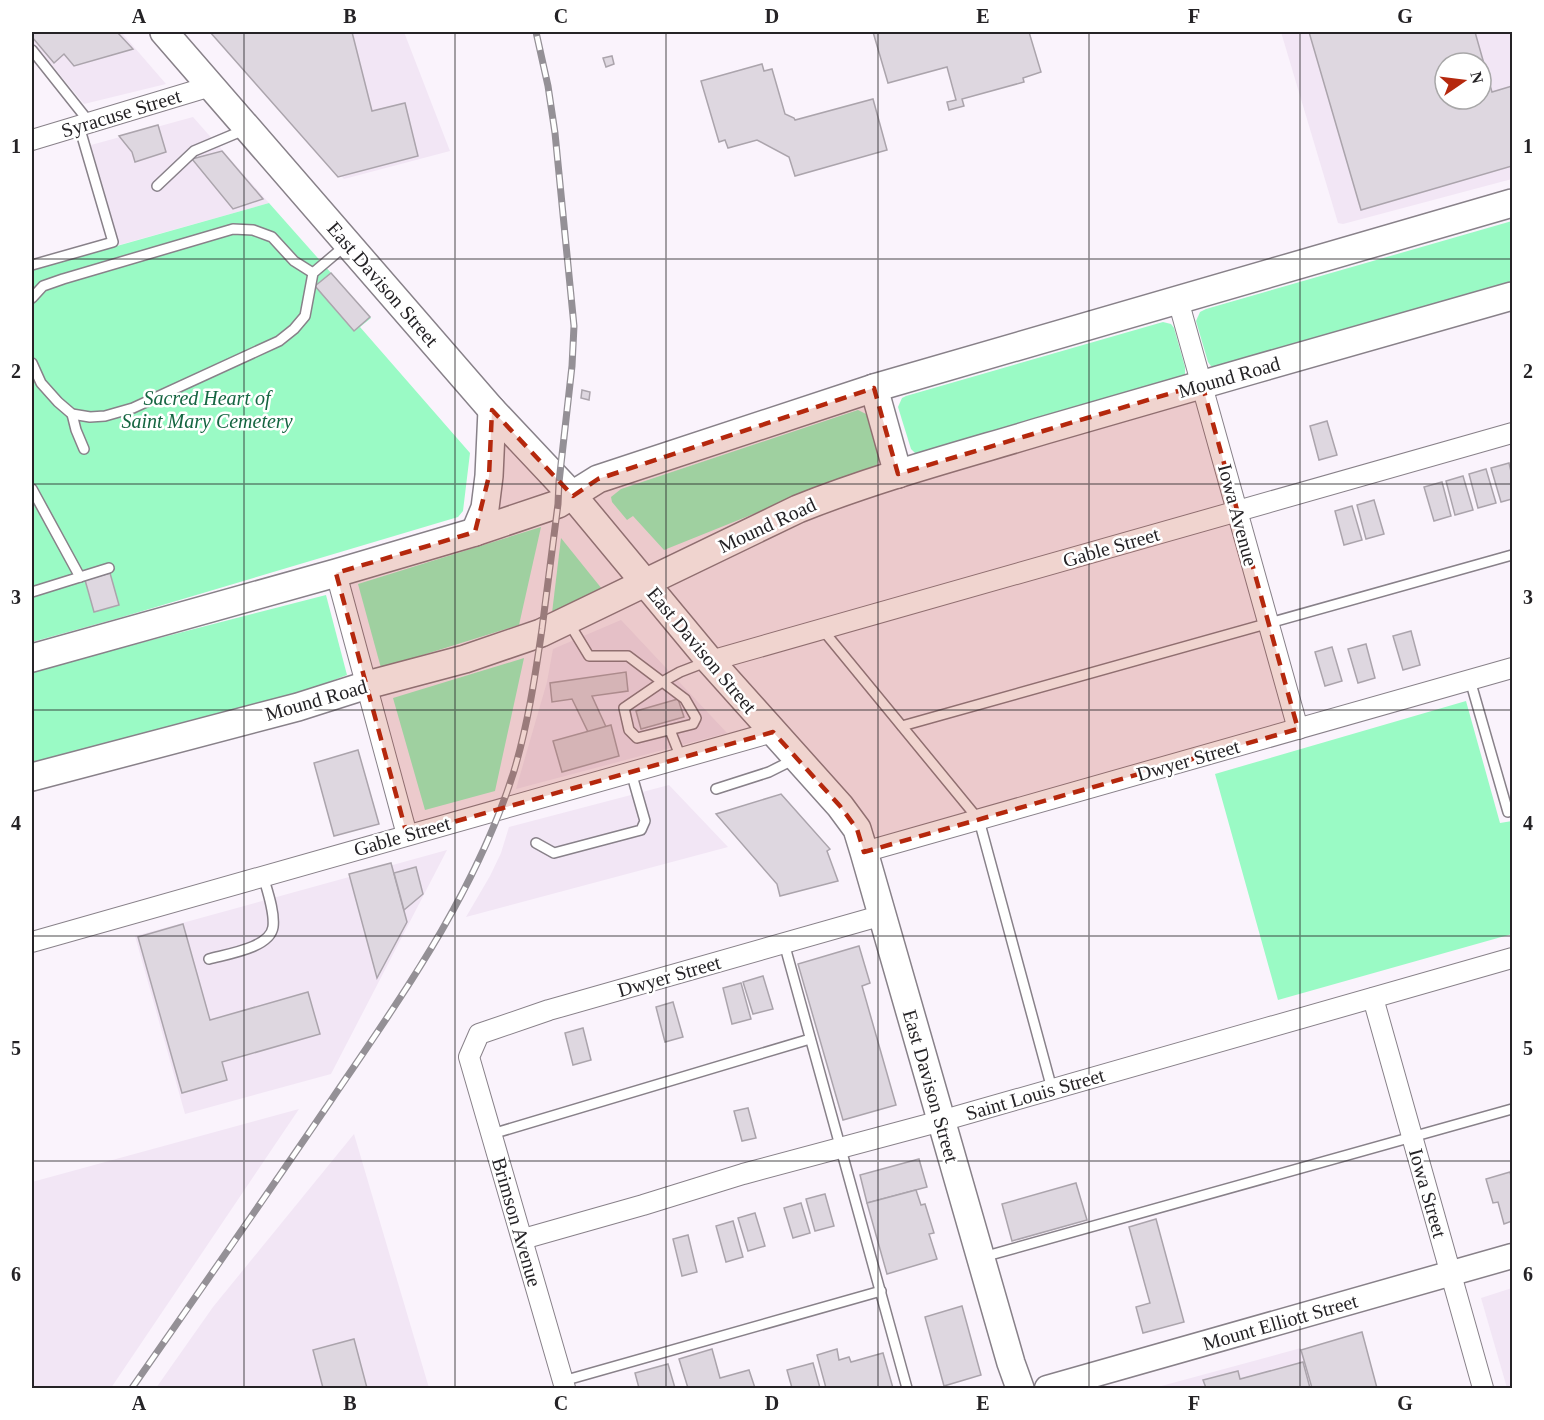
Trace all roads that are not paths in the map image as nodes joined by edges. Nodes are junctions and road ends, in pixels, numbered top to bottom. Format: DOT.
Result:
graph roads {
  1 [pos="164,32"];
  2 [pos="32,50"];
  3 [pos="211,86"];
  4 [pos="85,124"];
  5 [pos="248,128"];
  6 [pos="32,140"];
  7 [pos="157,186"];
  8 [pos="1512,203"];
  9 [pos="348,243"];
  10 [pos="32,265"];
  11 [pos="313,273"];
  12 [pos="1512,296"];
  13 [pos="32,298"];
  14 [pos="1178,300"];
  15 [pos="32,363"];
  16 [pos="1202,384"];
  17 [pos="874,388"];
  18 [pos="492,410"];
  19 [pos="72,414"];
  20 [pos="1512,434"];
  21 [pos="84,449"];
  22 [pos="898,474"];
  23 [pos="32,489"];
  24 [pos="573,496"];
  25 [pos="1237,511"];
  26 [pos="475,532"];
  27 [pos="1512,555"];
  28 [pos="109,568"];
  29 [pos="336,573"];
  30 [pos="80,577"];
  31 [pos="646,583"];
  32 [pos="32,591"];
  33 [pos="567,621"];
  34 [pos="1269,624"];
  35 [pos="822,629"];
  36 [pos="32,658"];
  37 [pos="710,661"];
  38 [pos="1512,668"];
  39 [pos="1470,680"];
  40 [pos="662,682"];
  41 [pos="367,685"];
  42 [pos="902,726"];
  43 [pos="1298,729"];
  44 [pos="670,730"];
  45 [pos="773,732"];
  46 [pos="681,758"];
  47 [pos="797,759"];
  48 [pos="632,772"];
  49 [pos="32,777"];
  50 [pos="716,789"];
  51 [pos="1512,811"];
  52 [pos="979,819"];
  53 [pos="407,835"];
  54 [pos="536,843"];
  55 [pos="864,852"];
  56 [pos="263,876"];
  57 [pos="883,915"];
  58 [pos="32,942"];
  59 [pos="784,943"];
  60 [pos="1512,958"];
  61 [pos="209,959"];
  62 [pos="1373,998"];
  63 [pos="810,1039"];
  64 [pos="469,1057"];
  65 [pos="1052,1089"];
  66 [pos="1512,1109"];
  67 [pos="941,1120"];
  68 [pos="492,1134"];
  69 [pos="1413,1137"];
  70 [pos="841,1148"];
  71 [pos="522,1239"];
  72 [pos="1512,1256"];
  73 [pos="981,1258"];
  74 [pos="1451,1273"];
  75 [pos="881,1291"];
  76 [pos="564,1385"];
  77 [pos="907,1389"];
  78 [pos="1020,1389"];
  79 [pos="1047,1389"];
  80 [pos="1483,1389"];
  1 -- 3 [label="main road, East Davison Street"];
  2 -- 4 [label="lane"];
  3 -- 4 [label="street, Syracuse Street"];
  3 -- 5 [label="main road, East Davison Street"];
  4 -- 6 [label="street, Syracuse Street"];
  4 -- 10 [label="lane"];
  5 -- 7 [label="lane"];
  5 -- 9 [label="main road, East Davison Street"];
  8 -- 14 [label="main road"];
  9 -- 11 [label="lane"];
  9 -- 18 [label="main road, East Davison Street"];
  11 -- 13 [label="lane"];
  11 -- 19 [label="lane"];
  12 -- 16 [label="main road, Mound Road"];
  14 -- 16 [label="street, Iowa Avenue"];
  14 -- 17 [label="main road"];
  15 -- 19 [label="lane"];
  16 -- 22 [label="main road, Mound Road"];
  16 -- 25 [label="street, Iowa Avenue"];
  17 -- 22 [label="main road"];
  17 -- 24 [label="main road"];
  18 -- 24 [label="main road, East Davison Street"];
  18 -- 26 [label="main road"];
  19 -- 21 [label="lane"];
  20 -- 25 [label="street, Gable Street"];
  22 -- 31 [label="main road, Mound Road"];
  23 -- 30 [label="lane"];
  24 -- 26 [label="main road"];
  24 -- 31 [label="main road, East Davison Street"];
  25 -- 34 [label="street, Iowa Avenue"];
  25 -- 35 [label="street, Gable Street"];
  26 -- 29 [label="main road"];
  27 -- 34 [label="lane"];
  28 -- 30 [label="lane"];
  29 -- 36 [label="main road"];
  29 -- 41 [label="street"];
  30 -- 32 [label="lane"];
  31 -- 33 [label="main road, Mound Road"];
  31 -- 37 [label="main road, East Davison Street"];
  33 -- 40 [label="lane"];
  33 -- 41 [label="main road, Mound Road"];
  34 -- 42 [label="lane"];
  34 -- 43 [label="street, Iowa Avenue"];
  35 -- 37 [label="street, Gable Street"];
  35 -- 42 [label="lane"];
  37 -- 40 [label="lane"];
  37 -- 45 [label="main road, East Davison Street"];
  38 -- 39 [label="street, Dwyer Street"];
  39 -- 43 [label="street, Dwyer Street"];
  39 -- 51 [label="lane"];
  40 -- 44 [label="lane"];
  40 -- 44 [label="lane"];
  41 -- 49 [label="main road, Mound Road"];
  41 -- 53 [label="street"];
  42 -- 52 [label="lane"];
  43 -- 52 [label="street, Dwyer Street"];
  44 -- 46 [label="lane"];
  45 -- 46 [label="street, Gable Street"];
  45 -- 47 [label="main road, East Davison Street"];
  46 -- 48 [label="street, Gable Street"];
  47 -- 50 [label="lane"];
  47 -- 55 [label="main road, East Davison Street"];
  48 -- 53 [label="street, Gable Street"];
  48 -- 54 [label="lane"];
  52 -- 55 [label="street, Dwyer Street"];
  52 -- 65 [label="lane"];
  53 -- 56 [label="street, Gable Street"];
  55 -- 57 [label="main road, East Davison Street"];
  56 -- 58 [label="street, Gable Street"];
  56 -- 61 [label="lane"];
  57 -- 59 [label="street, Dwyer Street"];
  57 -- 67 [label="main road, East Davison Street"];
  59 -- 63 [label="lane"];
  59 -- 64 [label="street, Dwyer Street"];
  60 -- 62 [label="street, Saint Louis Street"];
  62 -- 65 [label="street, Saint Louis Street"];
  62 -- 69 [label="street, Iowa Street"];
  63 -- 68 [label="lane"];
  63 -- 70 [label="lane"];
  64 -- 68 [label="street, Brimson Avenue"];
  65 -- 67 [label="street, Saint Louis Street"];
  66 -- 69 [label="lane"];
  67 -- 70 [label="street, Saint Louis Street"];
  67 -- 73 [label="main road, East Davison Street"];
  68 -- 71 [label="street, Brimson Avenue"];
  69 -- 73 [label="lane"];
  69 -- 74 [label="street, Iowa Street"];
  70 -- 71 [label="street, Saint Louis Street"];
  70 -- 75 [label="lane"];
  71 -- 76 [label="street, Brimson Avenue"];
  72 -- 74 [label="street, Mount Elliott Street"];
  73 -- 78 [label="main road, East Davison Street"];
  74 -- 79 [label="street, Mount Elliott Street"];
  74 -- 80 [label="street, Iowa Street"];
  75 -- 76 [label="lane"];
  75 -- 77 [label="lane"];
}
